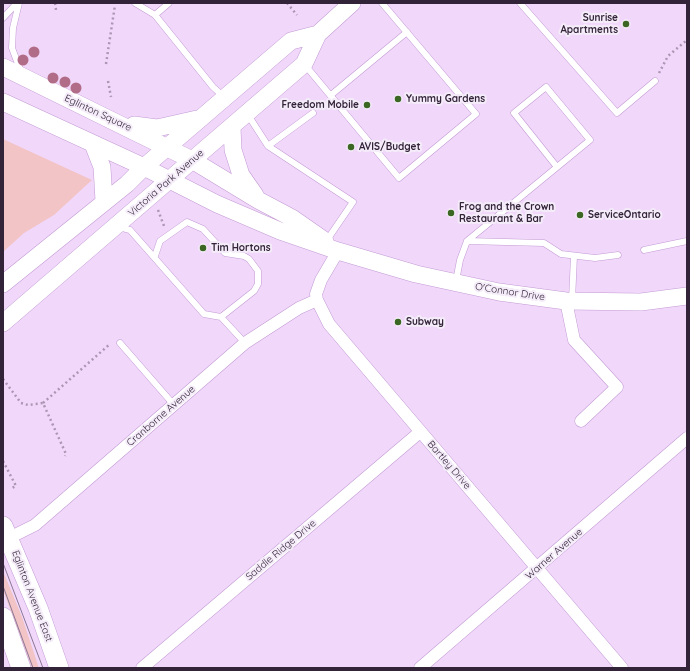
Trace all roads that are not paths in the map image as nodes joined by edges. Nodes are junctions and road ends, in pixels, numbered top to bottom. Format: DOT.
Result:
graph roads {
  1 [pos="18,3"];
  2 [pos="135,3"];
  3 [pos="169,3"];
  4 [pos="352,3"];
  5 [pos="382,3"];
  6 [pos="520,3"];
  7 [pos="155,15"];
  8 [pos="3,18"];
  9 [pos="407,32"];
  10 [pos="318,34"];
  11 [pos="304,64"];
  12 [pos="3,67"];
  13 [pos="23,77"];
  14 [pos="655,81"];
  15 [pos="331,95"];
  16 [pos="225,98"];
  17 [pos="3,102"];
  18 [pos="313,113"];
  19 [pos="247,114"];
  20 [pos="203,117"];
  21 [pos="118,123"];
  22 [pos="232,127"];
  23 [pos="93,144"];
  24 [pos="268,146"];
  25 [pos="168,147"];
  26 [pos="192,160"];
  27 [pos="144,167"];
  28 [pos="557,167"];
  29 [pos="168,181"];
  30 [pos="258,200"];
  31 [pos="104,201"];
  32 [pos="116,226"];
  33 [pos="467,241"];
  34 [pos="687,241"];
  35 [pos="332,246"];
  36 [pos="644,250"];
  37 [pos="618,254"];
  38 [pos="155,256"];
  39 [pos="574,256"];
  40 [pos="456,283"];
  41 [pos="3,284"];
  42 [pos="687,296"];
  43 [pos="317,300"];
  44 [pos="569,301"];
  45 [pos="221,317"];
  46 [pos="3,323"];
  47 [pos="118,341"];
  48 [pos="245,343"];
  49 [pos="174,405"];
  50 [pos="581,421"];
  51 [pos="420,432"];
  52 [pos="687,438"];
  53 [pos="6,532"];
  54 [pos="537,568"];
  55 [pos="3,617"];
  56 [pos="21,668"];
  57 [pos="59,668"];
  58 [pos="142,668"];
  59 [pos="420,668"];
  60 [pos="622,668"];
  1 -- 8 [label="lane"];
  1 -- 13 [label="lane"];
  2 -- 7 [label="lane"];
  3 -- 7 [label="lane"];
  4 -- 10 [label="main road, Victoria Park Avenue"];
  5 -- 9 [label="lane"];
  6 -- 14 [label="lane"];
  7 -- 16 [label="lane"];
  9 -- 15 [label="lane"];
  9 -- 15 [label="lane"];
  10 -- 11 [label="main road, Victoria Park Avenue"];
  10 -- 16 [label="main road, Victoria Park Avenue"];
  11 -- 15 [label="lane"];
  11 -- 19 [label="main road, Victoria Park Avenue"];
  12 -- 13 [label="main road, Eglinton Square"];
  13 -- 21 [label="main road, Eglinton Square"];
  16 -- 20 [label="main road, Victoria Park Avenue"];
  17 -- 23 [label="main road"];
  18 -- 24 [label="lane"];
  19 -- 22 [label="main road, Victoria Park Avenue"];
  19 -- 24 [label="lane"];
  20 -- 21 [label="main road"];
  20 -- 25 [label="main road, Victoria Park Avenue"];
  21 -- 25 [label="main road, Eglinton Square"];
  22 -- 26 [label="main road, Victoria Park Avenue"];
  22 -- 30 [label="main road"];
  23 -- 27 [label="main road"];
  23 -- 31 [label="main road"];
  24 -- 35 [label="lane"];
  25 -- 26 [label="main road, Eglinton Square"];
  25 -- 27 [label="main road, Victoria Park Avenue"];
  26 -- 29 [label="main road, Victoria Park Avenue"];
  26 -- 30 [label="main road, O'Connor Drive"];
  27 -- 29 [label="main road"];
  27 -- 31 [label="main road, Victoria Park Avenue"];
  28 -- 28 [label="lane"];
  28 -- 33 [label="lane"];
  29 -- 32 [label="main road, Victoria Park Avenue"];
  29 -- 35 [label="main road, O'Connor Drive"];
  30 -- 35 [label="main road, O'Connor Drive"];
  31 -- 41 [label="main road, Victoria Park Avenue"];
  32 -- 38 [label="lane"];
  32 -- 46 [label="main road, Victoria Park Avenue"];
  33 -- 39 [label="lane"];
  33 -- 40 [label="lane"];
  34 -- 36 [label="lane"];
  35 -- 40 [label="main road, O'Connor Drive"];
  35 -- 43 [label="street"];
  37 -- 39 [label="lane"];
  38 -- 45 [label="lane"];
  38 -- 45 [label="lane"];
  39 -- 44 [label="lane"];
  40 -- 44 [label="main road, O'Connor Drive"];
  42 -- 44 [label="main road, O'Connor Drive"];
  43 -- 48 [label="street, Cranborne Avenue"];
  43 -- 51 [label="street, Bartley Drive"];
  44 -- 50 [label="street"];
  45 -- 48 [label="lane"];
  47 -- 49 [label="lane"];
  48 -- 49 [label="street, Cranborne Avenue"];
  49 -- 53 [label="street, Cranborne Avenue"];
  51 -- 54 [label="street, Bartley Drive"];
  51 -- 58 [label="street, Saddle Ridge Drive"];
  52 -- 54 [label="street, Warner Avenue"];
  53 -- 57 [label="main road, Eglinton Avenue East"];
  54 -- 59 [label="street, Warner Avenue"];
  54 -- 60 [label="street, Bartley Drive"];
  55 -- 56 [label="main road"];
}
